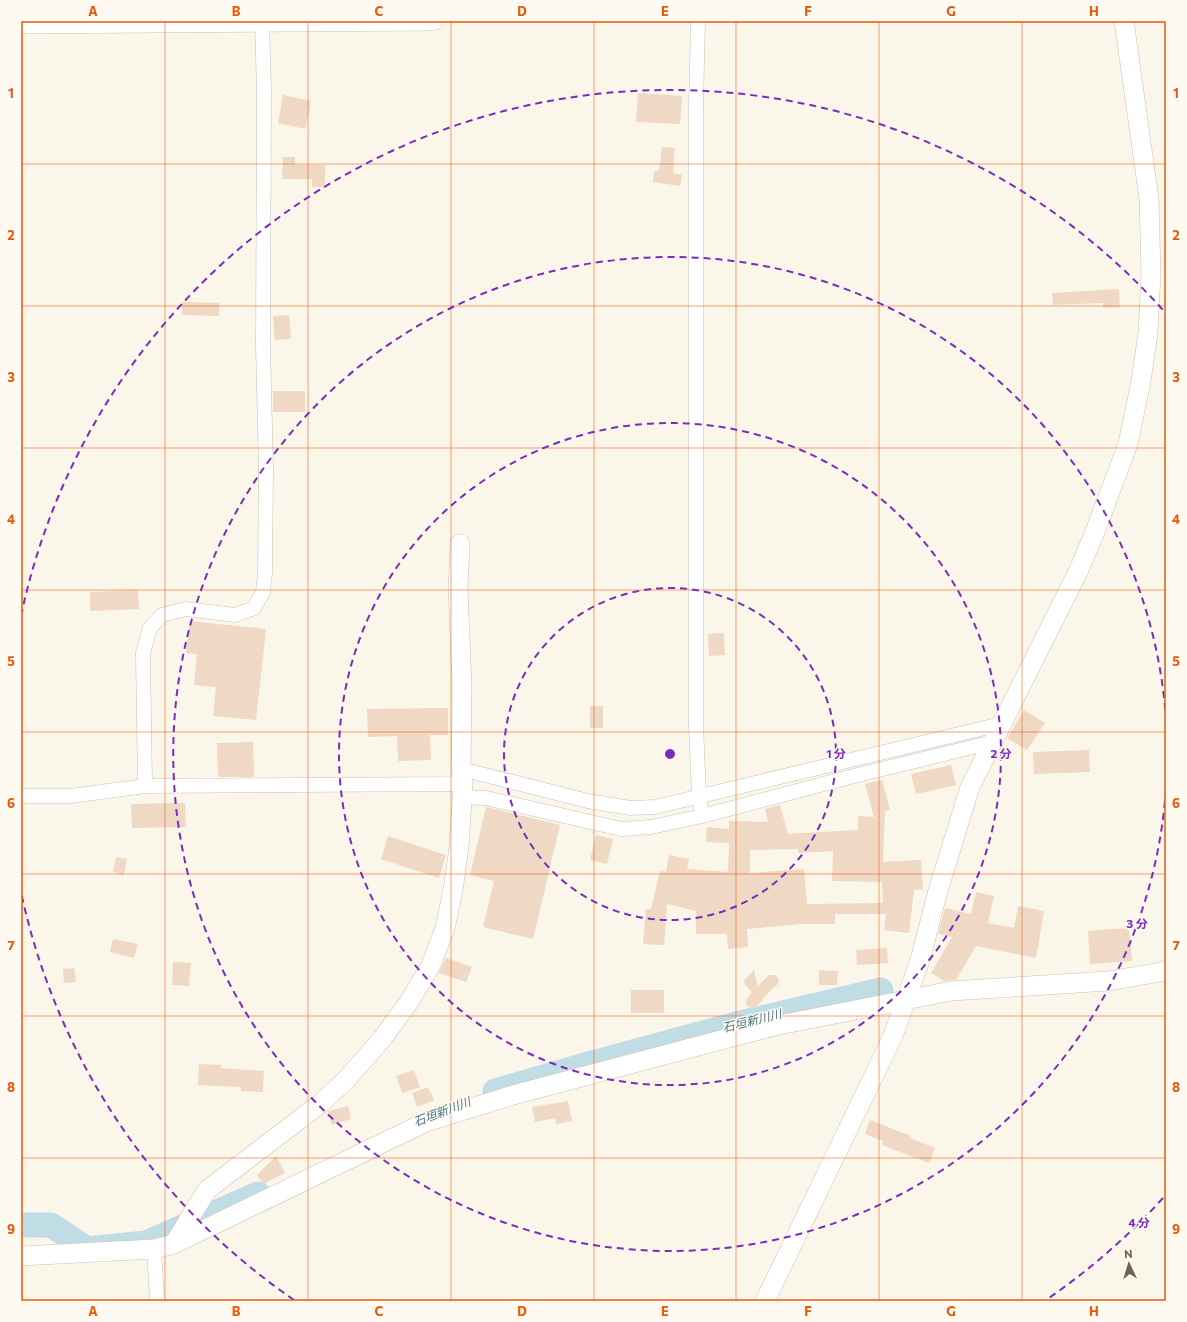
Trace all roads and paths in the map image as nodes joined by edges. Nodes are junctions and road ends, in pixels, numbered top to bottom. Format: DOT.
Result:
graph roads {
  1 [pos="262,21"];
  2 [pos="433,21"];
  3 [pos="698,21"];
  4 [pos="1124,21"];
  5 [pos="21,24"];
  6 [pos="460,544"];
  7 [pos="1001,724"];
  8 [pos="993,742"];
  9 [pos="462,784"];
  10 [pos="145,786"];
  11 [pos="21,796"];
  12 [pos="699,796"];
  13 [pos="702,816"];
  14 [pos="1166,970"];
  15 [pos="906,1000"];
  16 [pos="174,1244"];
  17 [pos="154,1249"];
  18 [pos="21,1256"];
  19 [pos="157,1301"];
  20 [pos="765,1301"];
  1 -- 2 [label="street"];
  1 -- 5 [label="street"];
  1 -- 10 [label="street"];
  3 -- 12 [label="street"];
  4 -- 7 [label="street"];
  6 -- 9 [label="street"];
  7 -- 8 [label="street"];
  7 -- 12 [label="street"];
  8 -- 13 [label="street"];
  8 -- 15 [label="street"];
  9 -- 10 [label="street"];
  9 -- 12 [label="street"];
  9 -- 13 [label="street"];
  9 -- 16 [label="street"];
  10 -- 11 [label="street"];
  12 -- 13 [label="street"];
  14 -- 15 [label="street"];
  15 -- 16 [label="street"];
  15 -- 20 [label="street"];
  16 -- 17 [label="street"];
  17 -- 18 [label="street"];
  17 -- 19 [label="street"];
}
